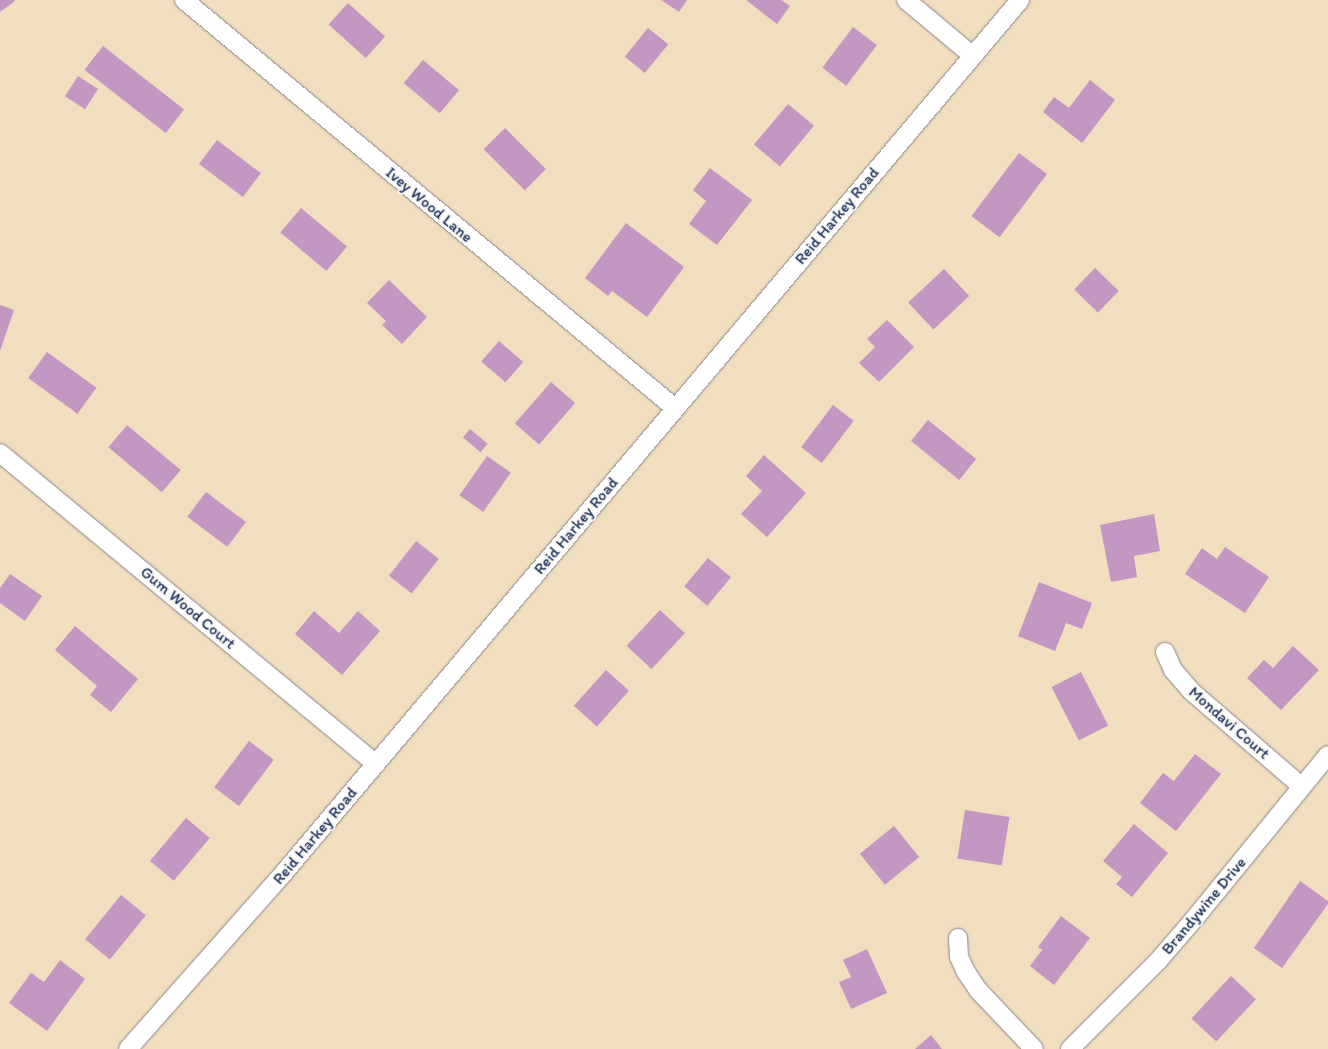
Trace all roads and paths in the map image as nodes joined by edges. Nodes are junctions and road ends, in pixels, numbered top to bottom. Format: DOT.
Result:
graph roads {
  1 [pos="184,0"];
  2 [pos="906,0"];
  3 [pos="1020,0"];
  4 [pos="973,56"];
  5 [pos="675,408"];
  6 [pos="0,453"];
  7 [pos="1165,652"];
  8 [pos="1328,755"];
  9 [pos="376,764"];
  10 [pos="1301,786"];
  11 [pos="958,938"];
  12 [pos="128,1049"];
  13 [pos="1034,1049"];
  14 [pos="1070,1049"];
  1 -- 5 [label="street, Ivey Wood Lane"];
  2 -- 4 [label="street"];
  3 -- 4 [label="street, Reid Harkey Road"];
  4 -- 5 [label="street, Reid Harkey Road"];
  5 -- 9 [label="street, Reid Harkey Road"];
  6 -- 9 [label="street, Gum Wood Court"];
  7 -- 10 [label="street, Mondavi Court"];
  8 -- 10 [label="street, Brandywine Drive"];
  9 -- 12 [label="street, Reid Harkey Road"];
  10 -- 14 [label="street, Brandywine Drive"];
  11 -- 13 [label="street"];
}
